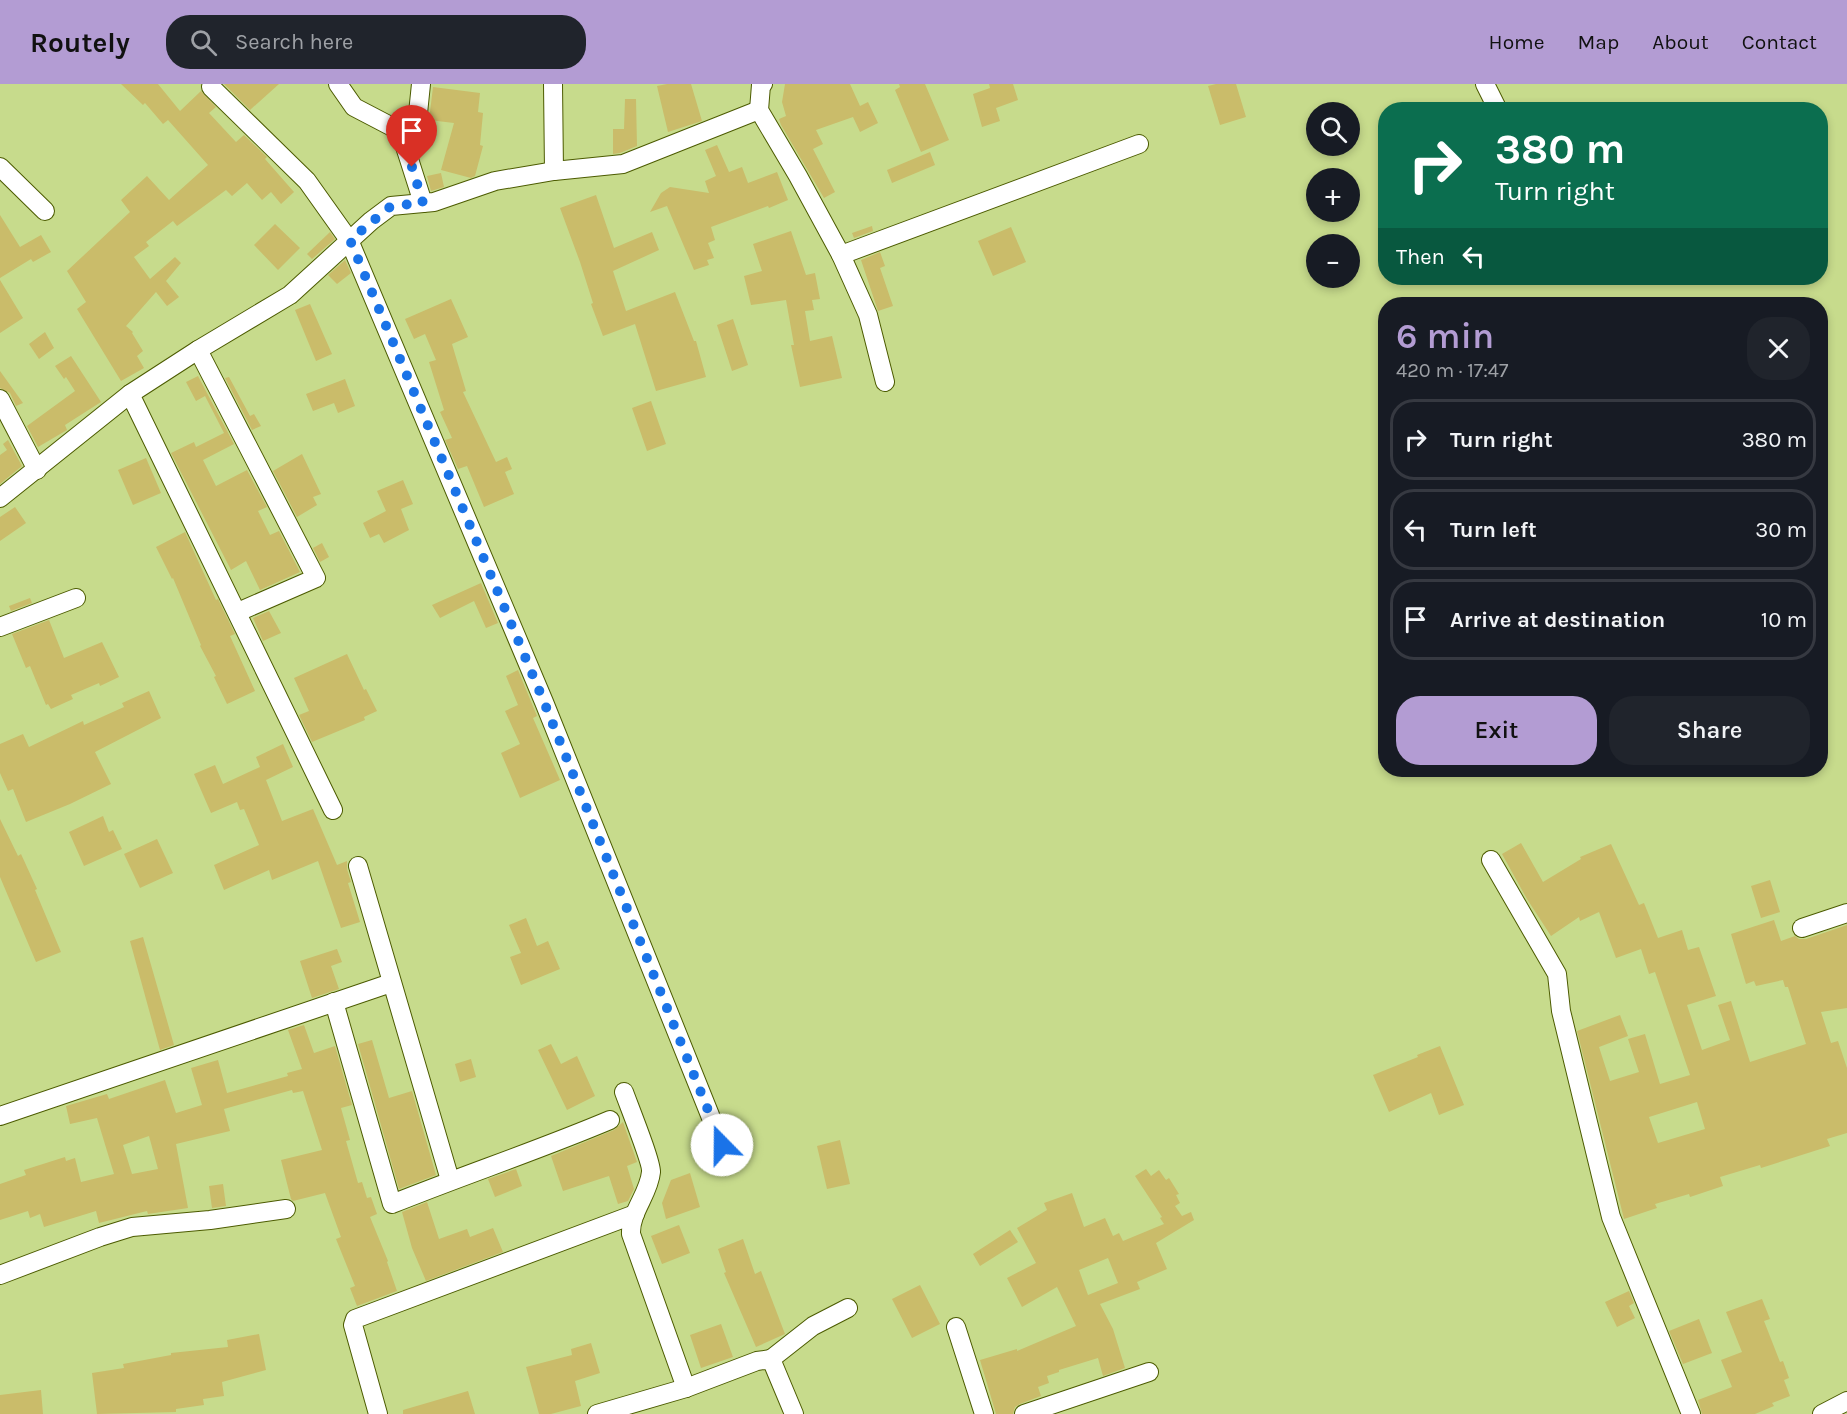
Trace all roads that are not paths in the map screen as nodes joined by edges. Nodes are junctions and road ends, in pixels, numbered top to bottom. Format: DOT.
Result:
graph roads {
  1 [pos="338,84"];
  2 [pos="421,84"];
  3 [pos="554,84"];
  4 [pos="762,84"];
  5 [pos="1485,84"];
  6 [pos="211,87"];
  7 [pos="1494,102"];
  8 [pos="759,110"];
  9 [pos="400,131"];
  10 [pos="1139,144"];
  11 [pos="0,167"];
  12 [pos="554,171"];
  13 [pos="423,203"];
  14 [pos="45,211"];
  15 [pos="350,240"];
  16 [pos="841,255"];
  17 [pos="198,350"];
  18 [pos="885,382"];
  19 [pos="130,394"];
  20 [pos="0,399"];
  21 [pos="37,470"];
  22 [pos="0,498"];
  23 [pos="76,597"];
  24 [pos="238,612"];
  25 [pos="0,627"];
  26 [pos="333,810"];
  27 [pos="1491,860"];
  28 [pos="358,866"];
  29 [pos="1847,913"];
  30 [pos="1802,928"];
  31 [pos="391,983"];
  32 [pos="334,1002"];
  33 [pos="624,1092"];
  34 [pos="0,1116"];
  35 [pos="610,1120"];
  36 [pos="722,1145"];
  37 [pos="450,1180"];
  38 [pos="286,1209"];
  39 [pos="635,1214"];
  40 [pos="0,1275"];
  41 [pos="848,1308"];
  42 [pos="956,1327"];
  43 [pos="771,1359"];
  44 [pos="1149,1372"];
  45 [pos="686,1388"];
  46 [pos="1847,1401"];
  47 [pos="378,1414"];
  48 [pos="597,1414"];
  49 [pos="794,1414"];
  50 [pos="984,1414"];
  51 [pos="1024,1414"];
  52 [pos="1690,1414"];
  53 [pos="1822,1414"];
  1 -- 9 [label="street"];
  2 -- 9 [label="street"];
  3 -- 12 [label="street"];
  4 -- 8 [label="street"];
  5 -- 7 [label="street"];
  6 -- 15 [label="street"];
  8 -- 12 [label="street"];
  8 -- 16 [label="street"];
  9 -- 13 [label="street"];
  10 -- 16 [label="street"];
  11 -- 14 [label="street"];
  12 -- 13 [label="street"];
  13 -- 15 [label="street"];
  15 -- 17 [label="street"];
  15 -- 36 [label="street"];
  16 -- 18 [label="street"];
  17 -- 19 [label="street"];
  17 -- 24 [label="street"];
  19 -- 21 [label="street"];
  19 -- 24 [label="street"];
  20 -- 21 [label="street"];
  21 -- 22 [label="street"];
  23 -- 25 [label="street"];
  24 -- 26 [label="street"];
  27 -- 52 [label="street"];
  28 -- 31 [label="street"];
  29 -- 30 [label="street"];
  31 -- 32 [label="street"];
  31 -- 37 [label="street"];
  32 -- 34 [label="street"];
  32 -- 37 [label="street"];
  33 -- 39 [label="street"];
  35 -- 37 [label="street"];
  38 -- 40 [label="street"];
  39 -- 45 [label="street"];
  39 -- 47 [label="street"];
  41 -- 43 [label="street"];
  42 -- 50 [label="street"];
  43 -- 45 [label="street"];
  43 -- 49 [label="street"];
  44 -- 51 [label="street"];
  45 -- 48 [label="street"];
  46 -- 53 [label="street"];
}
